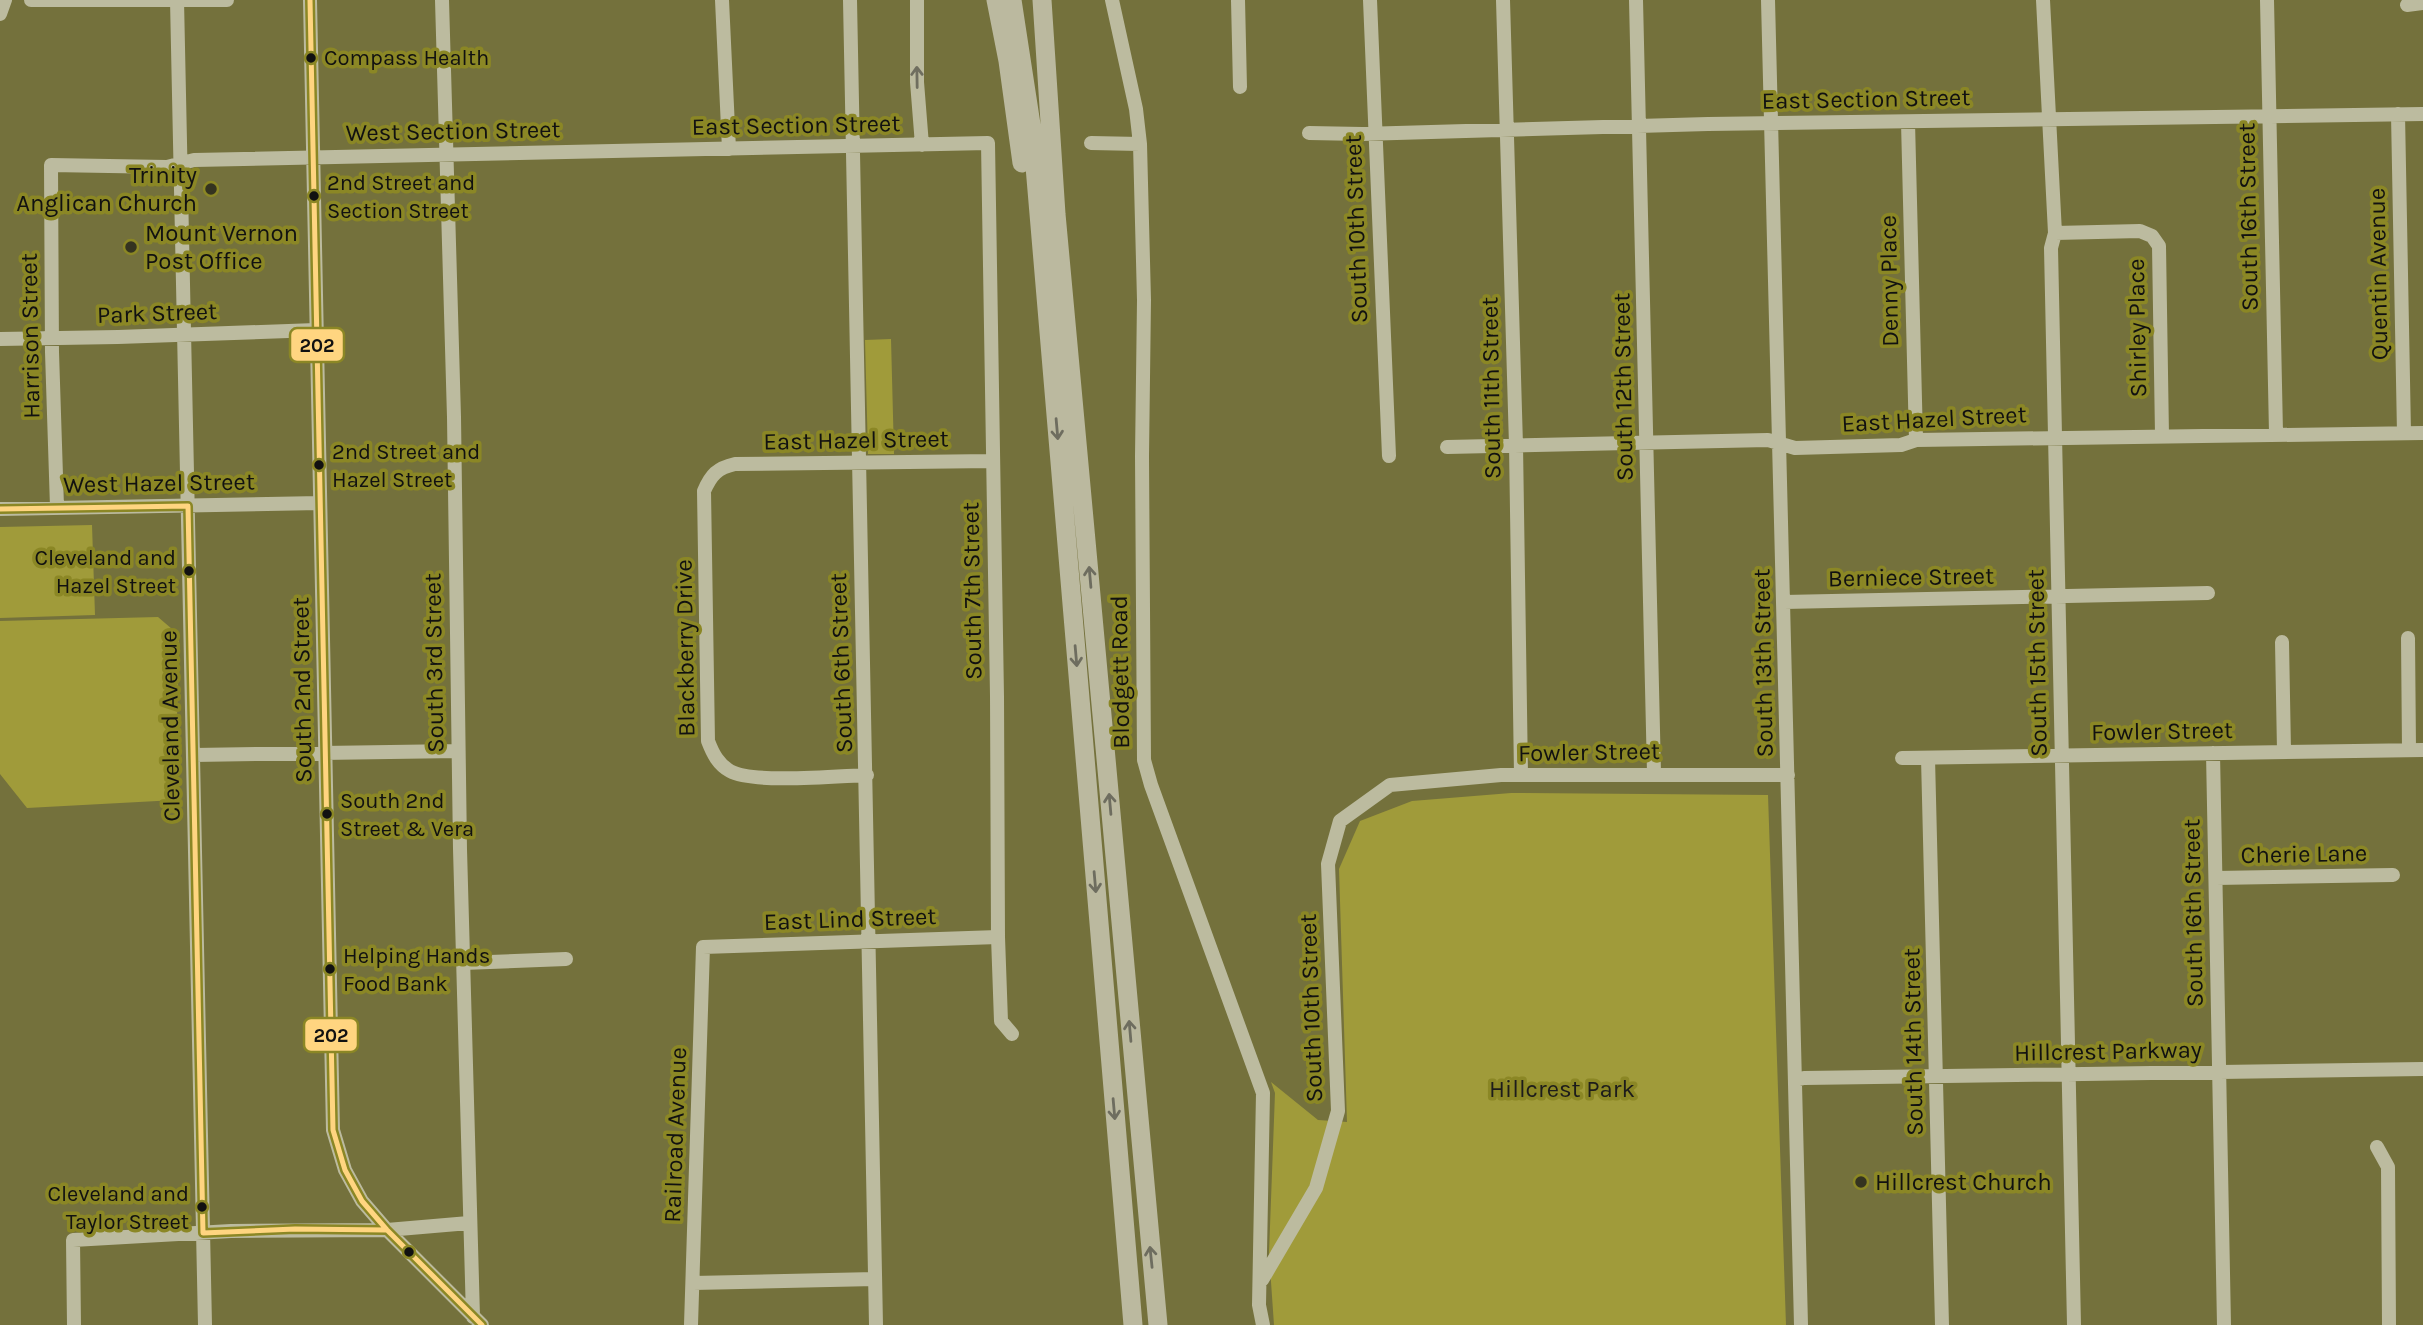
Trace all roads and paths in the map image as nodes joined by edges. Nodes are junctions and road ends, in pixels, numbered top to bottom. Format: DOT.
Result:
graph roads {
  1 [pos="5,0"];
  2 [pos="31,0"];
  3 [pos="177,0"];
  4 [pos="227,0"];
  5 [pos="310,0"];
  6 [pos="442,0"];
  7 [pos="722,0"];
  8 [pos="850,0"];
  9 [pos="917,0"];
  10 [pos="996,0"];
  11 [pos="1012,0"];
  12 [pos="1028,0"];
  13 [pos="1042,0"];
  14 [pos="1111,0"];
  15 [pos="1238,0"];
  16 [pos="1370,0"];
  17 [pos="1503,0"];
  18 [pos="1636,0"];
  19 [pos="1768,0"];
  20 [pos="2043,0"];
  21 [pos="2267,0"];
  22 [pos="2423,3"];
  23 [pos="2407,5"];
  24 [pos="0,14"];
  25 [pos="1240,87"];
  26 [pos="1047,94"];
  27 [pos="2398,114"];
  28 [pos="2423,114"];
  29 [pos="2269,115"];
  30 [pos="2049,119"];
  31 [pos="1908,121"];
  32 [pos="1772,123"];
  33 [pos="1639,125"];
  34 [pos="1507,130"];
  35 [pos="1310,133"];
  36 [pos="1375,134"];
  37 [pos="988,143"];
  38 [pos="1091,143"];
  39 [pos="1140,144"];
  40 [pos="922,145"];
  41 [pos="853,147"];
  42 [pos="729,149"];
  43 [pos="606,151"];
  44 [pos="446,153"];
  45 [pos="312,157"];
  46 [pos="180,164"];
  47 [pos="51,165"];
  48 [pos="2055,233"];
  49 [pos="316,330"];
  50 [pos="186,335"];
  51 [pos="52,338"];
  52 [pos="0,339"];
  53 [pos="1051,361"];
  54 [pos="2276,433"];
  55 [pos="2404,433"];
  56 [pos="2423,433"];
  57 [pos="2162,435"];
  58 [pos="2054,437"];
  59 [pos="1916,440"];
  60 [pos="1647,443"];
  61 [pos="1516,444"];
  62 [pos="1780,444"];
  63 [pos="1447,447"];
  64 [pos="1389,456"];
  65 [pos="992,461"];
  66 [pos="858,464"];
  67 [pos="721,467"];
  68 [pos="320,503"];
  69 [pos="188,506"];
  70 [pos="57,507"];
  71 [pos="0,509"];
  72 [pos="2208,593"];
  73 [pos="2057,596"];
  74 [pos="1784,602"];
  75 [pos="2407,638"];
  76 [pos="2282,642"];
  77 [pos="2416,750"];
  78 [pos="458,751"];
  79 [pos="2284,751"];
  80 [pos="326,752"];
  81 [pos="2213,753"];
  82 [pos="194,755"];
  83 [pos="2061,755"];
  84 [pos="1902,758"];
  85 [pos="1928,758"];
  86 [pos="1654,773"];
  87 [pos="867,775"];
  88 [pos="1521,775"];
  89 [pos="1788,775"];
  90 [pos="1391,785"];
  91 [pos="2393,875"];
  92 [pos="2216,878"];
  93 [pos="998,937"];
  94 [pos="869,940"];
  95 [pos="703,947"];
  96 [pos="566,959"];
  97 [pos="463,963"];
  98 [pos="1012,1034"];
  99 [pos="2423,1069"];
  100 [pos="2219,1072"];
  101 [pos="2068,1074"];
  102 [pos="1937,1076"];
  103 [pos="1795,1080"];
  104 [pos="2377,1147"];
  105 [pos="469,1223"];
  106 [pos="387,1230"];
  107 [pos="203,1233"];
  108 [pos="875,1279"];
  109 [pos="1261,1281"];
  110 [pos="693,1283"];
  111 [pos="476,1321"];
  112 [pos="74,1325"];
  113 [pos="205,1325"];
  114 [pos="691,1325"];
  115 [pos="876,1325"];
  116 [pos="1133,1325"];
  117 [pos="1158,1325"];
  118 [pos="1263,1325"];
  119 [pos="1801,1325"];
  120 [pos="1942,1325"];
  121 [pos="2074,1325"];
  122 [pos="2224,1325"];
  123 [pos="2389,1325"];
  1 -- 24 [label="street"];
  2 -- 3 [label="street"];
  3 -- 4 [label="street"];
  3 -- 46 [label="street, Cleveland Avenue"];
  5 -- 45 [label="street, South 2nd Street"];
  6 -- 44 [label="street, South 3rd Street"];
  7 -- 42 [label="street"];
  8 -- 41 [label="street, South 6th Street"];
  40 -- 9 [label="street, one-way"];
  10 -- 53 [label="highway"];
  11 -- 53 [label="highway"];
  12 -- 26 [label="highway"];
  13 -- 26 [label="highway"];
  14 -- 39 [label="street, Blodgett Road"];
  15 -- 25 [label="street"];
  16 -- 36 [label="street, South 10th Street"];
  17 -- 34 [label="street, South 11th Street"];
  18 -- 33 [label="street, South 12th Street"];
  19 -- 32 [label="street, South 13th Street"];
  20 -- 30 [label="street, South 15th Street"];
  21 -- 29 [label="street, South 16th Street"];
  22 -- 23 [label="street"];
  117 -- 26 [label="highway, one-way"];
  27 -- 28 [label="street, East Section Street"];
  27 -- 29 [label="street, East Section Street"];
  27 -- 55 [label="street, Quentin Avenue"];
  29 -- 30 [label="street, East Section Street"];
  29 -- 54 [label="street, South 16th Street"];
  30 -- 31 [label="street, East Section Street"];
  30 -- 48 [label="street, South 15th Street"];
  31 -- 32 [label="street, East Section Street"];
  31 -- 59 [label="street, Denny Place"];
  32 -- 33 [label="street, East Section Street"];
  32 -- 62 [label="street, South 13th Street"];
  33 -- 34 [label="street, East Section Street"];
  33 -- 60 [label="street, South 12th Street"];
  34 -- 36 [label="street, East Section Street"];
  34 -- 61 [label="street, South 11th Street"];
  35 -- 36 [label="street, East Section Street"];
  36 -- 64 [label="street, South 10th Street"];
  37 -- 40 [label="street, East Section Street"];
  37 -- 65 [label="street, South 7th Street"];
  38 -- 39 [label="street"];
  39 -- 109 [label="street, Blodgett Road"];
  40 -- 41 [label="street, East Section Street"];
  41 -- 42 [label="street, East Section Street"];
  41 -- 66 [label="street, South 6th Street"];
  42 -- 43 [label="street, East Section Street"];
  43 -- 44 [label="street, West Section Street"];
  44 -- 45 [label="street, West Section Street"];
  44 -- 78 [label="street, South 3rd Street"];
  45 -- 46 [label="street, West Section Street"];
  45 -- 49 [label="street, South 2nd Street"];
  46 -- 47 [label="street, West Section Street"];
  46 -- 50 [label="street, Cleveland Avenue"];
  47 -- 51 [label="street, Harrison Street"];
  48 -- 57 [label="street, Shirley Place"];
  48 -- 58 [label="street, South 15th Street"];
  49 -- 50 [label="street, Park Street"];
  49 -- 68 [label="street, South 2nd Street"];
  50 -- 51 [label="street, Park Street"];
  50 -- 69 [label="street, Cleveland Avenue"];
  51 -- 52 [label="street, Park Street"];
  51 -- 70 [label="street, Harrison Street"];
  53 -- 116 [label="highway, one-way"];
  54 -- 55 [label="street, East Hazel Street"];
  54 -- 57 [label="street, East Hazel Street"];
  55 -- 56 [label="street, East Hazel Street"];
  57 -- 58 [label="street, East Hazel Street"];
  58 -- 59 [label="street, East Hazel Street"];
  58 -- 73 [label="street, South 15th Street"];
  59 -- 62 [label="street, East Hazel Street"];
  60 -- 61 [label="street, East Hazel Street"];
  60 -- 62 [label="street, East Hazel Street"];
  60 -- 86 [label="street, South 12th Street"];
  61 -- 63 [label="street, East Hazel Street"];
  61 -- 88 [label="street, South 11th Street"];
  62 -- 74 [label="street, South 13th Street"];
  65 -- 66 [label="street, East Hazel Street"];
  65 -- 93 [label="street, South 7th Street"];
  66 -- 67 [label="street, East Hazel Street"];
  66 -- 87 [label="street, South 6th Street"];
  67 -- 87 [label="street, Blackberry Drive"];
  68 -- 69 [label="street, West Hazel Street"];
  68 -- 80 [label="street, South 2nd Street"];
  69 -- 70 [label="street, West Hazel Street"];
  69 -- 82 [label="street, Cleveland Avenue"];
  70 -- 71 [label="street, West Hazel Street"];
  72 -- 73 [label="street, Berniece Street"];
  73 -- 74 [label="street, Berniece Street"];
  73 -- 83 [label="street, South 15th Street"];
  74 -- 89 [label="street, South 13th Street"];
  75 -- 77 [label="street"];
  76 -- 79 [label="street"];
  77 -- 79 [label="street, Fowler Street"];
  78 -- 80 [label="street"];
  78 -- 97 [label="street, South 3rd Street"];
  79 -- 81 [label="street, Fowler Street"];
  80 -- 82 [label="street"];
  80 -- 106 [label="street, South 2nd Street"];
  81 -- 83 [label="street, Fowler Street"];
  81 -- 92 [label="street, South 16th Street"];
  82 -- 107 [label="street, Cleveland Avenue"];
  83 -- 85 [label="street, Fowler Street"];
  83 -- 101 [label="street, South 15th Street"];
  84 -- 85 [label="street, Fowler Street"];
  85 -- 102 [label="street, South 14th Street"];
  86 -- 88 [label="street, Fowler Street"];
  86 -- 89 [label="street, Fowler Street"];
  87 -- 94 [label="street, South 6th Street"];
  88 -- 90 [label="street, Fowler Street"];
  89 -- 103 [label="street, South 13th Street"];
  90 -- 109 [label="street, South 10th Street"];
  91 -- 92 [label="street, Cherie Lane"];
  92 -- 100 [label="street, South 16th Street"];
  93 -- 94 [label="street, East Lind Street"];
  93 -- 98 [label="street, South 7th Street"];
  94 -- 95 [label="street, East Lind Street"];
  94 -- 108 [label="street, South 6th Street"];
  95 -- 110 [label="street, Railroad Avenue"];
  96 -- 97 [label="street"];
  97 -- 105 [label="street, South 3rd Street"];
  99 -- 100 [label="street, Hillcrest Parkway"];
  100 -- 101 [label="street, Hillcrest Parkway"];
  100 -- 122 [label="street, South 16th Street"];
  101 -- 102 [label="street, Hillcrest Parkway"];
  101 -- 121 [label="street, South 15th Street"];
  102 -- 103 [label="street, Hillcrest Parkway"];
  102 -- 120 [label="street, South 14th Street"];
  103 -- 119 [label="street, South 13th Street"];
  104 -- 123 [label="street"];
  105 -- 106 [label="street"];
  105 -- 111 [label="street, South 3rd Street"];
  106 -- 107 [label="street"];
  106 -- 111 [label="street, South 2nd Street"];
  107 -- 112 [label="street"];
  107 -- 113 [label="street, Cleveland Avenue"];
  108 -- 110 [label="street"];
  108 -- 115 [label="street, South 6th Street"];
  109 -- 118 [label="street, Blodgett Road"];
  110 -- 114 [label="street, Railroad Avenue"];
}
